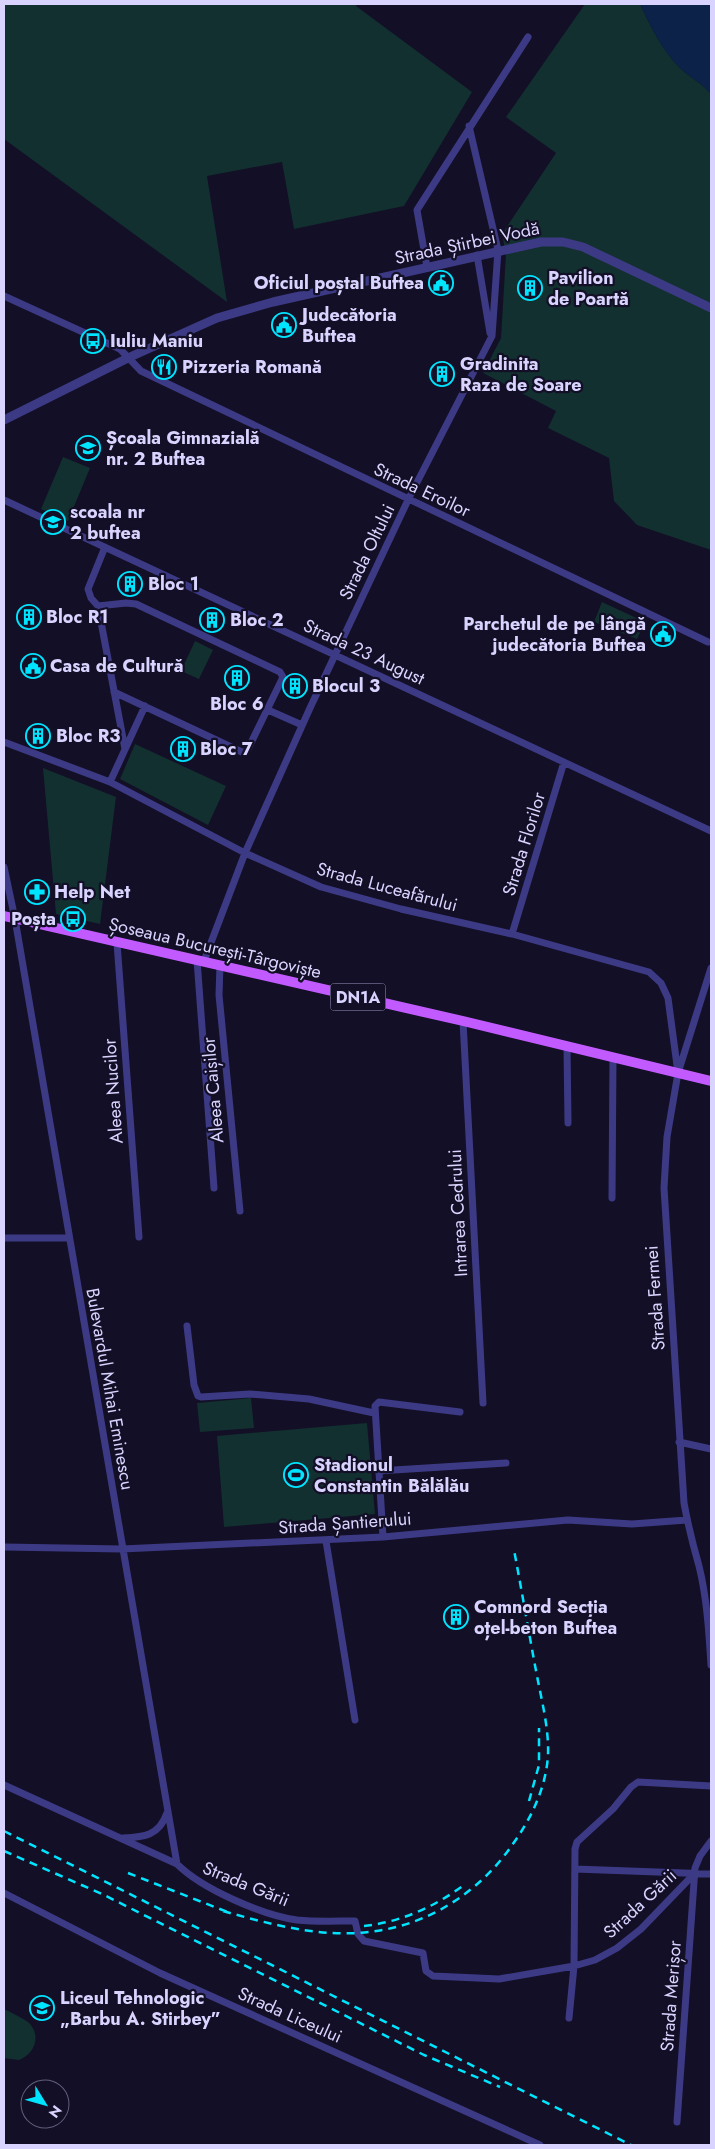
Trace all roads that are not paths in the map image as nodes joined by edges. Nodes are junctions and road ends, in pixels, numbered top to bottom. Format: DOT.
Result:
graph roads {
  1 [pos="528,37"];
  2 [pos="470,126"];
  3 [pos="498,250"];
  4 [pos="477,255"];
  5 [pos="427,267"];
  6 [pos="4,296"];
  7 [pos="711,308"];
  8 [pos="490,341"];
  9 [pos="130,357"];
  10 [pos="4,420"];
  11 [pos="4,500"];
  12 [pos="408,500"];
  13 [pos="105,547"];
  14 [pos="98,606"];
  15 [pos="708,642"];
  16 [pos="334,655"];
  17 [pos="114,692"];
  18 [pos="145,706"];
  19 [pos="268,710"];
  20 [pos="302,725"];
  21 [pos="4,742"];
  22 [pos="125,749"];
  23 [pos="564,762"];
  24 [pos="110,782"];
  25 [pos="711,830"];
  26 [pos="245,853"];
  27 [pos="4,872"];
  28 [pos="4,916"];
  29 [pos="14,919"];
  30 [pos="512,934"];
  31 [pos="117,942"];
  32 [pos="200,961"];
  33 [pos="220,965"];
  34 [pos="711,968"];
  35 [pos="463,1021"];
  36 [pos="567,1046"];
  37 [pos="613,1057"];
  38 [pos="678,1073"];
  39 [pos="711,1081"];
  40 [pos="568,1122"];
  41 [pos="214,1188"];
  42 [pos="612,1198"];
  43 [pos="240,1211"];
  44 [pos="139,1237"];
  45 [pos="4,1238"];
  46 [pos="69,1238"];
  47 [pos="187,1326"];
  48 [pos="484,1403"];
  49 [pos="460,1412"];
  50 [pos="374,1413"];
  51 [pos="679,1442"];
  52 [pos="711,1449"];
  53 [pos="506,1463"];
  54 [pos="378,1471"];
  55 [pos="687,1520"];
  56 [pos="382,1537"];
  57 [pos="326,1541"];
  58 [pos="4,1547"];
  59 [pos="122,1549"];
  60 [pos="711,1665"];
  61 [pos="355,1720"];
  62 [pos="4,1785"];
  63 [pos="711,1786"];
  64 [pos="167,1813"];
  65 [pos="120,1838"];
  66 [pos="711,1841"];
  67 [pos="176,1864"];
  68 [pos="576,1869"];
  69 [pos="695,1873"];
  70 [pos="711,1874"];
  71 [pos="4,1893"];
  72 [pos="574,1966"];
  73 [pos="569,2018"];
  74 [pos="677,2122"];
  75 [pos="540,2145"];
  1 -- 2 [label="street"];
  2 -- 3 [label="street, Strada Oltului"];
  2 -- 5 [label="street"];
  3 -- 4 [label="street, Strada Știrbei Vodă"];
  3 -- 7 [label="street, Strada Știrbei Vodă"];
  3 -- 8 [label="street, Strada Oltului"];
  4 -- 5 [label="street, Strada Știrbei Vodă"];
  4 -- 8 [label="street"];
  5 -- 9 [label="street, Strada Știrbei Vodă"];
  6 -- 9 [label="street, Strada Eroilor"];
  8 -- 12 [label="street, Strada Oltului"];
  9 -- 10 [label="street, Strada Știrbei Vodă"];
  9 -- 12 [label="street, Strada Eroilor"];
  11 -- 13 [label="street, Strada 23 August"];
  12 -- 15 [label="street, Strada Eroilor"];
  12 -- 16 [label="street, Strada Oltului"];
  13 -- 14 [label="street"];
  13 -- 16 [label="street, Strada 23 August"];
  14 -- 17 [label="street"];
  14 -- 19 [label="street"];
  16 -- 20 [label="street, Strada Oltului"];
  16 -- 23 [label="street, Strada 23 August"];
  17 -- 18 [label="street"];
  17 -- 22 [label="street"];
  18 -- 19 [label="street"];
  18 -- 22 [label="street"];
  19 -- 20 [label="street"];
  20 -- 26 [label="street, Strada Oltului"];
  21 -- 24 [label="street, Strada Luceafărului"];
  22 -- 24 [label="street"];
  23 -- 25 [label="street, Strada 23 August"];
  23 -- 30 [label="street, Strada Florilor"];
  24 -- 26 [label="street, Strada Luceafărului"];
  26 -- 30 [label="street, Strada Luceafărului"];
  26 -- 32 [label="street, Strada Oltului"];
  27 -- 29 [label="street, Bulevardul Mihai Eminescu"];
  28 -- 29 [label="main road, Șoseaua București-Târgoviște / DN1A"];
  29 -- 31 [label="main road, Șoseaua București-Târgoviște / DN1A"];
  29 -- 46 [label="street, Bulevardul Mihai Eminescu"];
  30 -- 38 [label="street, Strada Luceafărului"];
  31 -- 32 [label="main road, Șoseaua București-Târgoviște / DN1A"];
  31 -- 44 [label="street, Aleea Nucilor"];
  32 -- 33 [label="main road, Șoseaua București-Târgoviște / DN1A"];
  32 -- 41 [label="street"];
  33 -- 35 [label="main road, Șoseaua București-Târgoviște / DN1A"];
  33 -- 43 [label="street, Aleea Caișilor"];
  34 -- 38 [label="street"];
  35 -- 36 [label="main road, Șoseaua București-Târgoviște / DN1A"];
  35 -- 48 [label="street, Intrarea Cedrului"];
  36 -- 37 [label="main road, Șoseaua București-Târgoviște / DN1A"];
  36 -- 40 [label="street"];
  37 -- 38 [label="main road, Șoseaua București-Târgoviște / DN1A"];
  37 -- 42 [label="street"];
  38 -- 39 [label="main road, Șoseaua București-Târgoviște / DN1A"];
  38 -- 51 [label="street, Strada Fermei"];
  45 -- 46 [label="street"];
  46 -- 59 [label="street, Bulevardul Mihai Eminescu"];
  47 -- 50 [label="street"];
  49 -- 50 [label="street"];
  50 -- 54 [label="street"];
  51 -- 52 [label="street"];
  51 -- 55 [label="street, Strada Fermei"];
  53 -- 54 [label="street"];
  54 -- 56 [label="street"];
  55 -- 56 [label="street, Strada Șantierului"];
  55 -- 60 [label="street, Strada Fermei"];
  56 -- 57 [label="street, Strada Șantierului"];
  57 -- 59 [label="street, Strada Șantierului"];
  57 -- 61 [label="street"];
  58 -- 59 [label="street, Strada Șantierului"];
  59 -- 64 [label="street, Bulevardul Mihai Eminescu"];
  62 -- 65 [label="street, Strada Gării"];
  63 -- 68 [label="street"];
  64 -- 65 [label="street"];
  64 -- 67 [label="street, Bulevardul Mihai Eminescu"];
  65 -- 67 [label="street, Strada Gării"];
  66 -- 69 [label="street, Strada Gării"];
  67 -- 72 [label="street, Strada Gării"];
  68 -- 69 [label="street"];
  68 -- 72 [label="street"];
  69 -- 70 [label="street"];
  69 -- 72 [label="street, Strada Gării"];
  69 -- 74 [label="street, Strada Merișor"];
  71 -- 75 [label="street, Strada Liceului"];
  72 -- 73 [label="street"];
}
